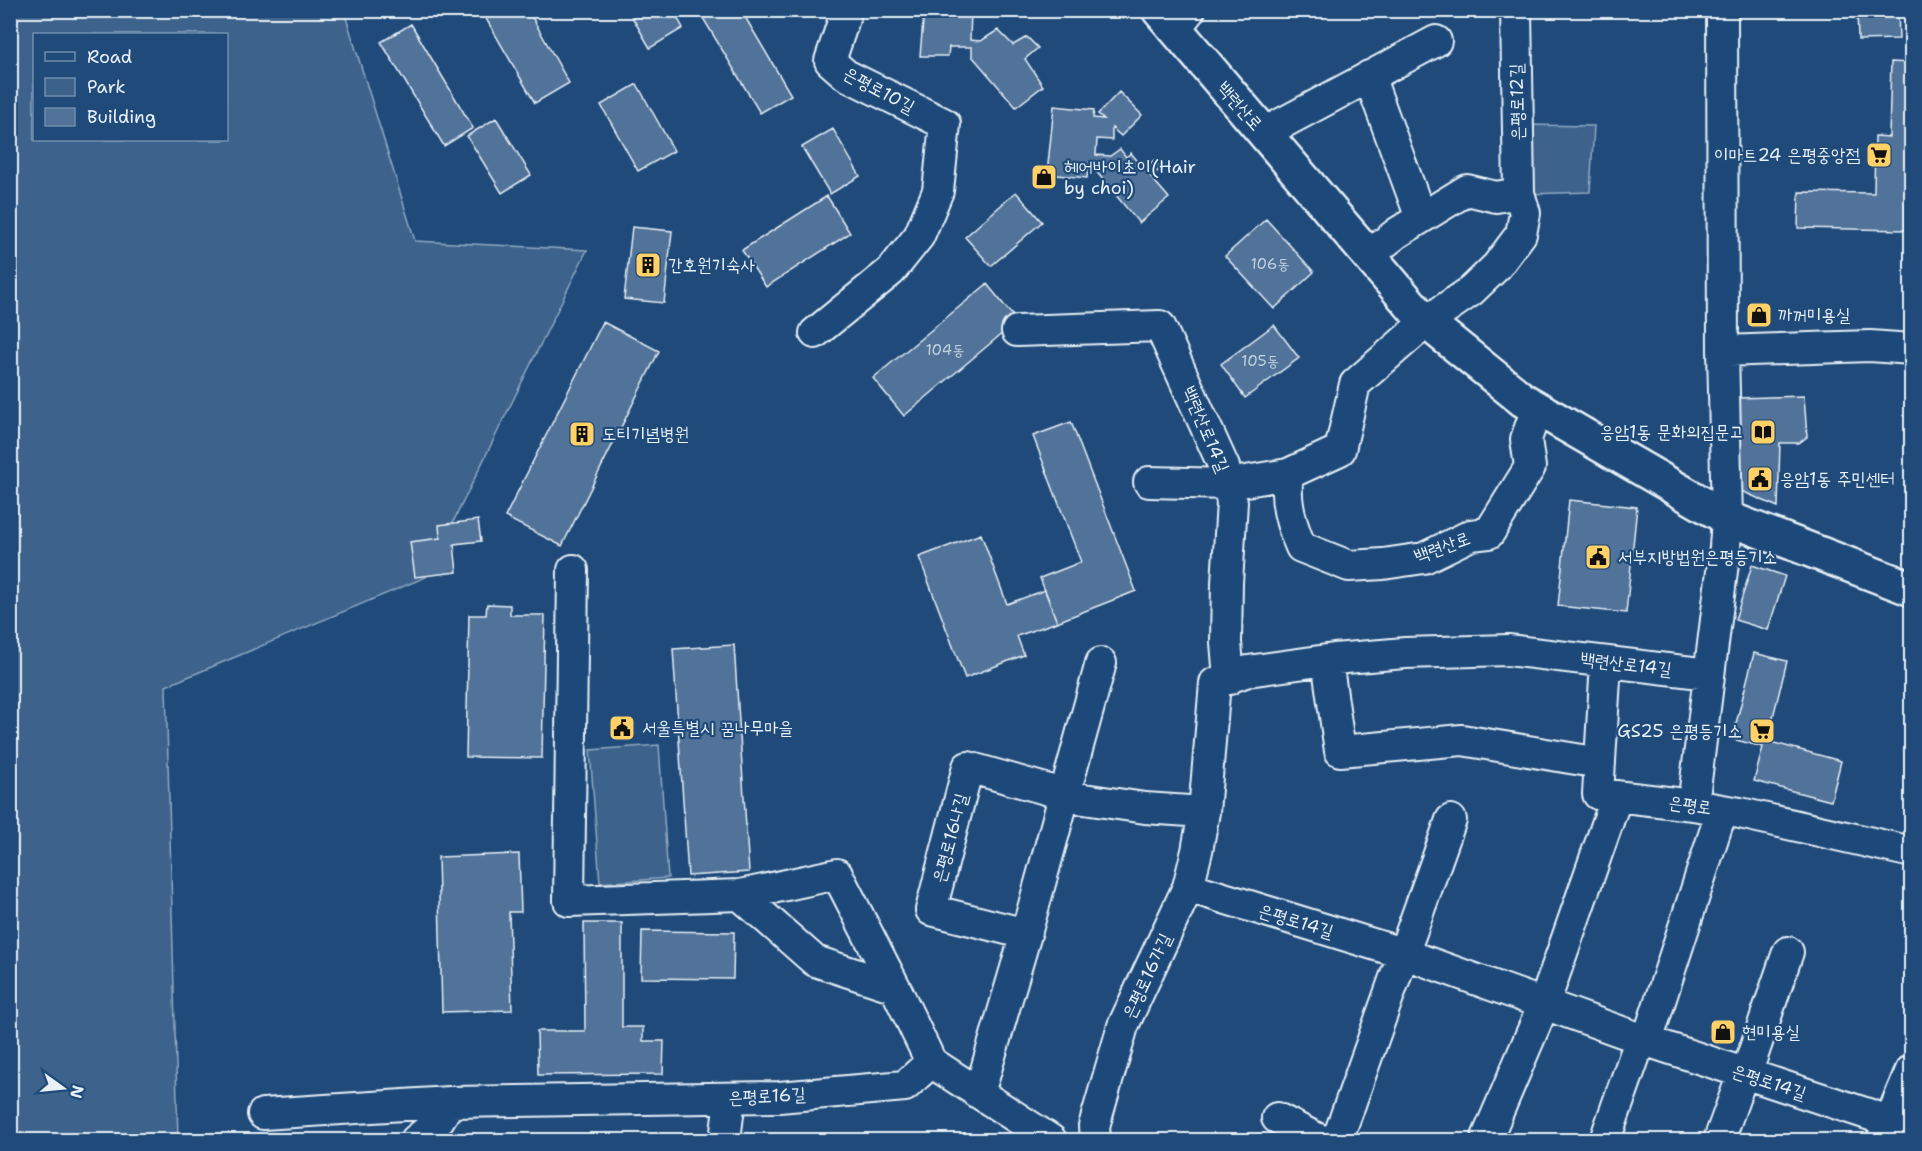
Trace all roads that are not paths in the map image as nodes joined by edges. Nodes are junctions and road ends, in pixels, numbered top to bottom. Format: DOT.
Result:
graph roads {
  1 [pos="847,10"];
  2 [pos="1516,10"];
  3 [pos="1722,10"];
  4 [pos="1174,17"];
  5 [pos="1436,40"];
  6 [pos="1369,76"];
  7 [pos="1264,133"];
  8 [pos="1519,194"];
  9 [pos="1421,218"];
  10 [pos="1369,255"];
  11 [pos="1427,321"];
  12 [pos="1017,331"];
  13 [pos="814,333"];
  14 [pos="1911,349"];
  15 [pos="1724,351"];
  16 [pos="1537,408"];
  17 [pos="1288,474"];
  18 [pos="1149,482"];
  19 [pos="1228,484"];
  20 [pos="1727,518"];
  21 [pos="573,570"];
  22 [pos="1911,589"];
  23 [pos="1327,660"];
  24 [pos="1606,662"];
  25 [pos="1101,663"];
  26 [pos="1709,674"];
  27 [pos="1229,679"];
  28 [pos="1600,763"];
  29 [pos="1065,794"];
  30 [pos="1617,796"];
  31 [pos="1693,805"];
  32 [pos="1722,810"];
  33 [pos="1204,812"];
  34 [pos="1451,820"];
  35 [pos="1911,852"];
  36 [pos="1188,887"];
  37 [pos="740,895"];
  38 [pos="1026,934"];
  39 [pos="1788,952"];
  40 [pos="1405,954"];
  41 [pos="895,987"];
  42 [pos="1544,1004"];
  43 [pos="1647,1041"];
  44 [pos="931,1062"];
  45 [pos="1911,1072"];
  46 [pos="1743,1074"];
  47 [pos="976,1092"];
  48 [pos="730,1098"];
  49 [pos="450,1102"];
  50 [pos="263,1114"];
  51 [pos="1277,1118"];
  52 [pos="1888,1131"];
  53 [pos="416,1140"];
  54 [pos="440,1140"];
  55 [pos="725,1140"];
  56 [pos="1051,1140"];
  57 [pos="1095,1140"];
  58 [pos="1320,1140"];
  59 [pos="1330,1140"];
  60 [pos="1486,1140"];
  61 [pos="1605,1140"];
  62 [pos="1719,1140"];
  1 -- 13 [label="street, 은평로10길"];
  2 -- 8 [label="street, 은평로12길"];
  3 -- 15 [label="street"];
  4 -- 7 [label="main road, 백련산로"];
  5 -- 6 [label="street"];
  6 -- 7 [label="street"];
  6 -- 9 [label="street"];
  7 -- 10 [label="main road, 백련산로"];
  8 -- 9 [label="street"];
  8 -- 11 [label="street, 은평로12길"];
  9 -- 10 [label="street"];
  10 -- 11 [label="main road, 백련산로"];
  11 -- 16 [label="main road, 백련산로"];
  11 -- 17 [label="street"];
  12 -- 19 [label="street, 백련산로14길"];
  14 -- 15 [label="street"];
  15 -- 20 [label="street"];
  16 -- 17 [label="street, 백련산로"];
  16 -- 20 [label="main road, 백련산로"];
  17 -- 19 [label="street"];
  18 -- 19 [label="street"];
  19 -- 27 [label="street, 백련산로14길"];
  20 -- 22 [label="main road, 백련산로"];
  20 -- 26 [label="street"];
  21 -- 37 [label="street"];
  23 -- 24 [label="street, 백련산로14길"];
  23 -- 27 [label="street, 백련산로14길"];
  23 -- 28 [label="street"];
  24 -- 26 [label="street, 백련산로14길"];
  24 -- 28 [label="street, 은평로"];
  25 -- 29 [label="street"];
  26 -- 31 [label="street"];
  27 -- 33 [label="street"];
  28 -- 30 [label="street, 은평로"];
  29 -- 33 [label="street, 은평로16나길"];
  29 -- 38 [label="street"];
  29 -- 38 [label="street, 은평로16나길"];
  30 -- 31 [label="street, 은평로"];
  30 -- 42 [label="street"];
  31 -- 32 [label="street, 은평로"];
  32 -- 35 [label="street, 은평로"];
  32 -- 43 [label="street"];
  33 -- 36 [label="street, 은평로16가길"];
  34 -- 40 [label="street"];
  36 -- 40 [label="street, 은평로14길"];
  36 -- 57 [label="street, 은평로16가길"];
  37 -- 41 [label="street"];
  37 -- 41 [label="street"];
  38 -- 47 [label="street"];
  39 -- 46 [label="street"];
  40 -- 42 [label="street, 은평로14길"];
  40 -- 59 [label="street"];
  41 -- 44 [label="street"];
  42 -- 43 [label="street, 은평로14길"];
  42 -- 60 [label="street"];
  43 -- 46 [label="street, 은평로14길"];
  43 -- 61 [label="street"];
  44 -- 47 [label="street"];
  44 -- 48 [label="street, 은평로16길"];
  45 -- 52 [label="main road"];
  46 -- 52 [label="street, 은평로14길"];
  46 -- 62 [label="street"];
  47 -- 56 [label="street"];
  48 -- 49 [label="street, 은평로16길"];
  48 -- 55 [label="street"];
  49 -- 50 [label="street, 은평로16길"];
  49 -- 53 [label="street"];
  49 -- 54 [label="street"];
  51 -- 58 [label="street"];
}
